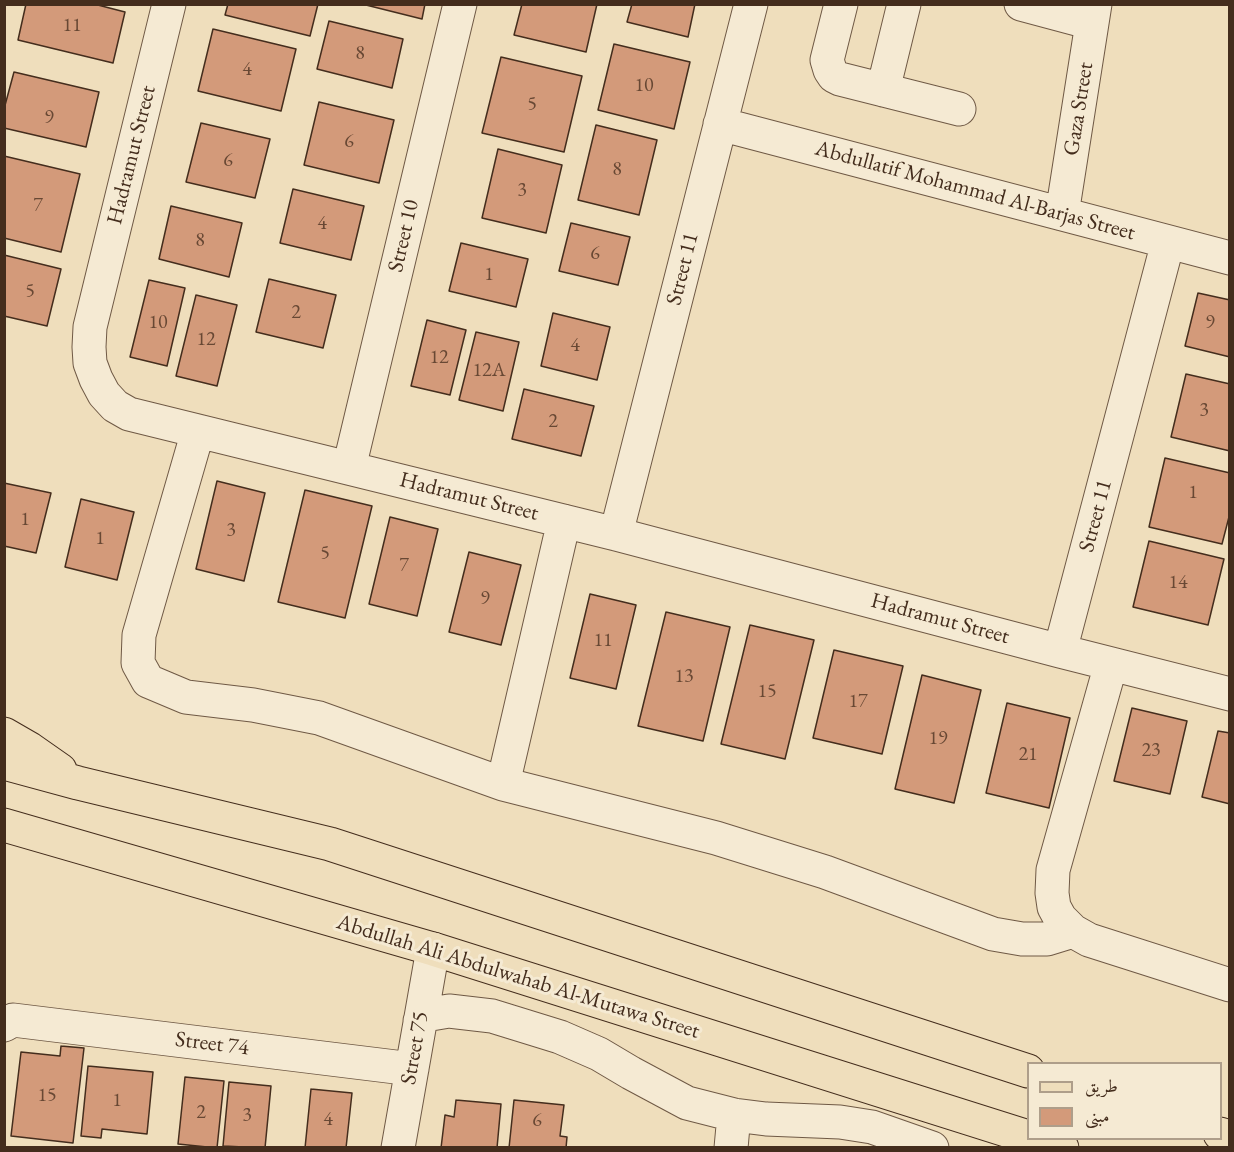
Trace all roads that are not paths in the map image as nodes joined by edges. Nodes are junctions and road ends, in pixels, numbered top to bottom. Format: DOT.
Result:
graph roads {
  1 [pos="169,4"];
  2 [pos="460,4"];
  3 [pos="751,4"];
  4 [pos="841,4"];
  5 [pos="904,4"];
  6 [pos="1021,4"];
  7 [pos="1094,14"];
  8 [pos="883,90"];
  9 [pos="959,109"];
  10 [pos="720,124"];
  11 [pos="1062,214"];
  12 [pos="1168,242"];
  13 [pos="1230,258"];
  14 [pos="198,431"];
  15 [pos="349,468"];
  16 [pos="564,521"];
  17 [pos="616,534"];
  18 [pos="1060,651"];
  19 [pos="1112,663"];
  20 [pos="1230,693"];
  21 [pos="4,734"];
  22 [pos="4,764"];
  23 [pos="78,783"];
  24 [pos="503,784"];
  25 [pos="4,825"];
  26 [pos="1073,931"];
  27 [pos="433,949"];
  28 [pos="1230,985"];
  29 [pos="420,1021"];
  30 [pos="9,1023"];
  31 [pos="412,1068"];
  32 [pos="1027,1070"];
  33 [pos="734,1115"];
  34 [pos="1027,1136"];
  35 [pos="1039,1140"];
  36 [pos="398,1148"];
  37 [pos="731,1148"];
  38 [pos="932,1148"];
  39 [pos="1062,1148"];
  1 -- 14 [label="street, Hadramut Street"];
  2 -- 15 [label="street, Street 10"];
  3 -- 10 [label="street, Street 11"];
  4 -- 8 [label="street"];
  5 -- 8 [label="street"];
  6 -- 7 [label="street"];
  7 -- 11 [label="street, Gaza Street"];
  8 -- 9 [label="street"];
  10 -- 11 [label="street, Abdullatif Mohammad Al-Barjas Street"];
  10 -- 17 [label="street, Street 11"];
  11 -- 12 [label="street, Abdullatif Mohammad Al-Barjas Street"];
  12 -- 13 [label="street, Abdullatif Mohammad Al-Barjas Street"];
  12 -- 18 [label="street, Street 11"];
  14 -- 15 [label="street, Hadramut Street"];
  14 -- 24 [label="street"];
  15 -- 16 [label="street, Hadramut Street"];
  16 -- 17 [label="street, Hadramut Street"];
  16 -- 24 [label="street"];
  17 -- 18 [label="street, Hadramut Street"];
  18 -- 19 [label="street, Hadramut Street"];
  19 -- 20 [label="street, Hadramut Street"];
  19 -- 26 [label="street"];
  21 -- 23 [label="main road"];
  22 -- 23 [label="main road"];
  23 -- 32 [label="main road"];
  24 -- 26 [label="street"];
  25 -- 27 [label="main road, Abdullah Ali Abdulwahab Al-Mutawa Street"];
  26 -- 28 [label="street"];
  27 -- 29 [label="street, Street 75"];
  27 -- 34 [label="main road, Abdullah Ali Abdulwahab Al-Mutawa Street"];
  29 -- 31 [label="street, Street 75"];
  29 -- 33 [label="street"];
  30 -- 31 [label="street, Street 74"];
  31 -- 36 [label="street, Street 75"];
  33 -- 37 [label="street"];
  33 -- 38 [label="street"];
  35 -- 39 [label="main road"];
}
